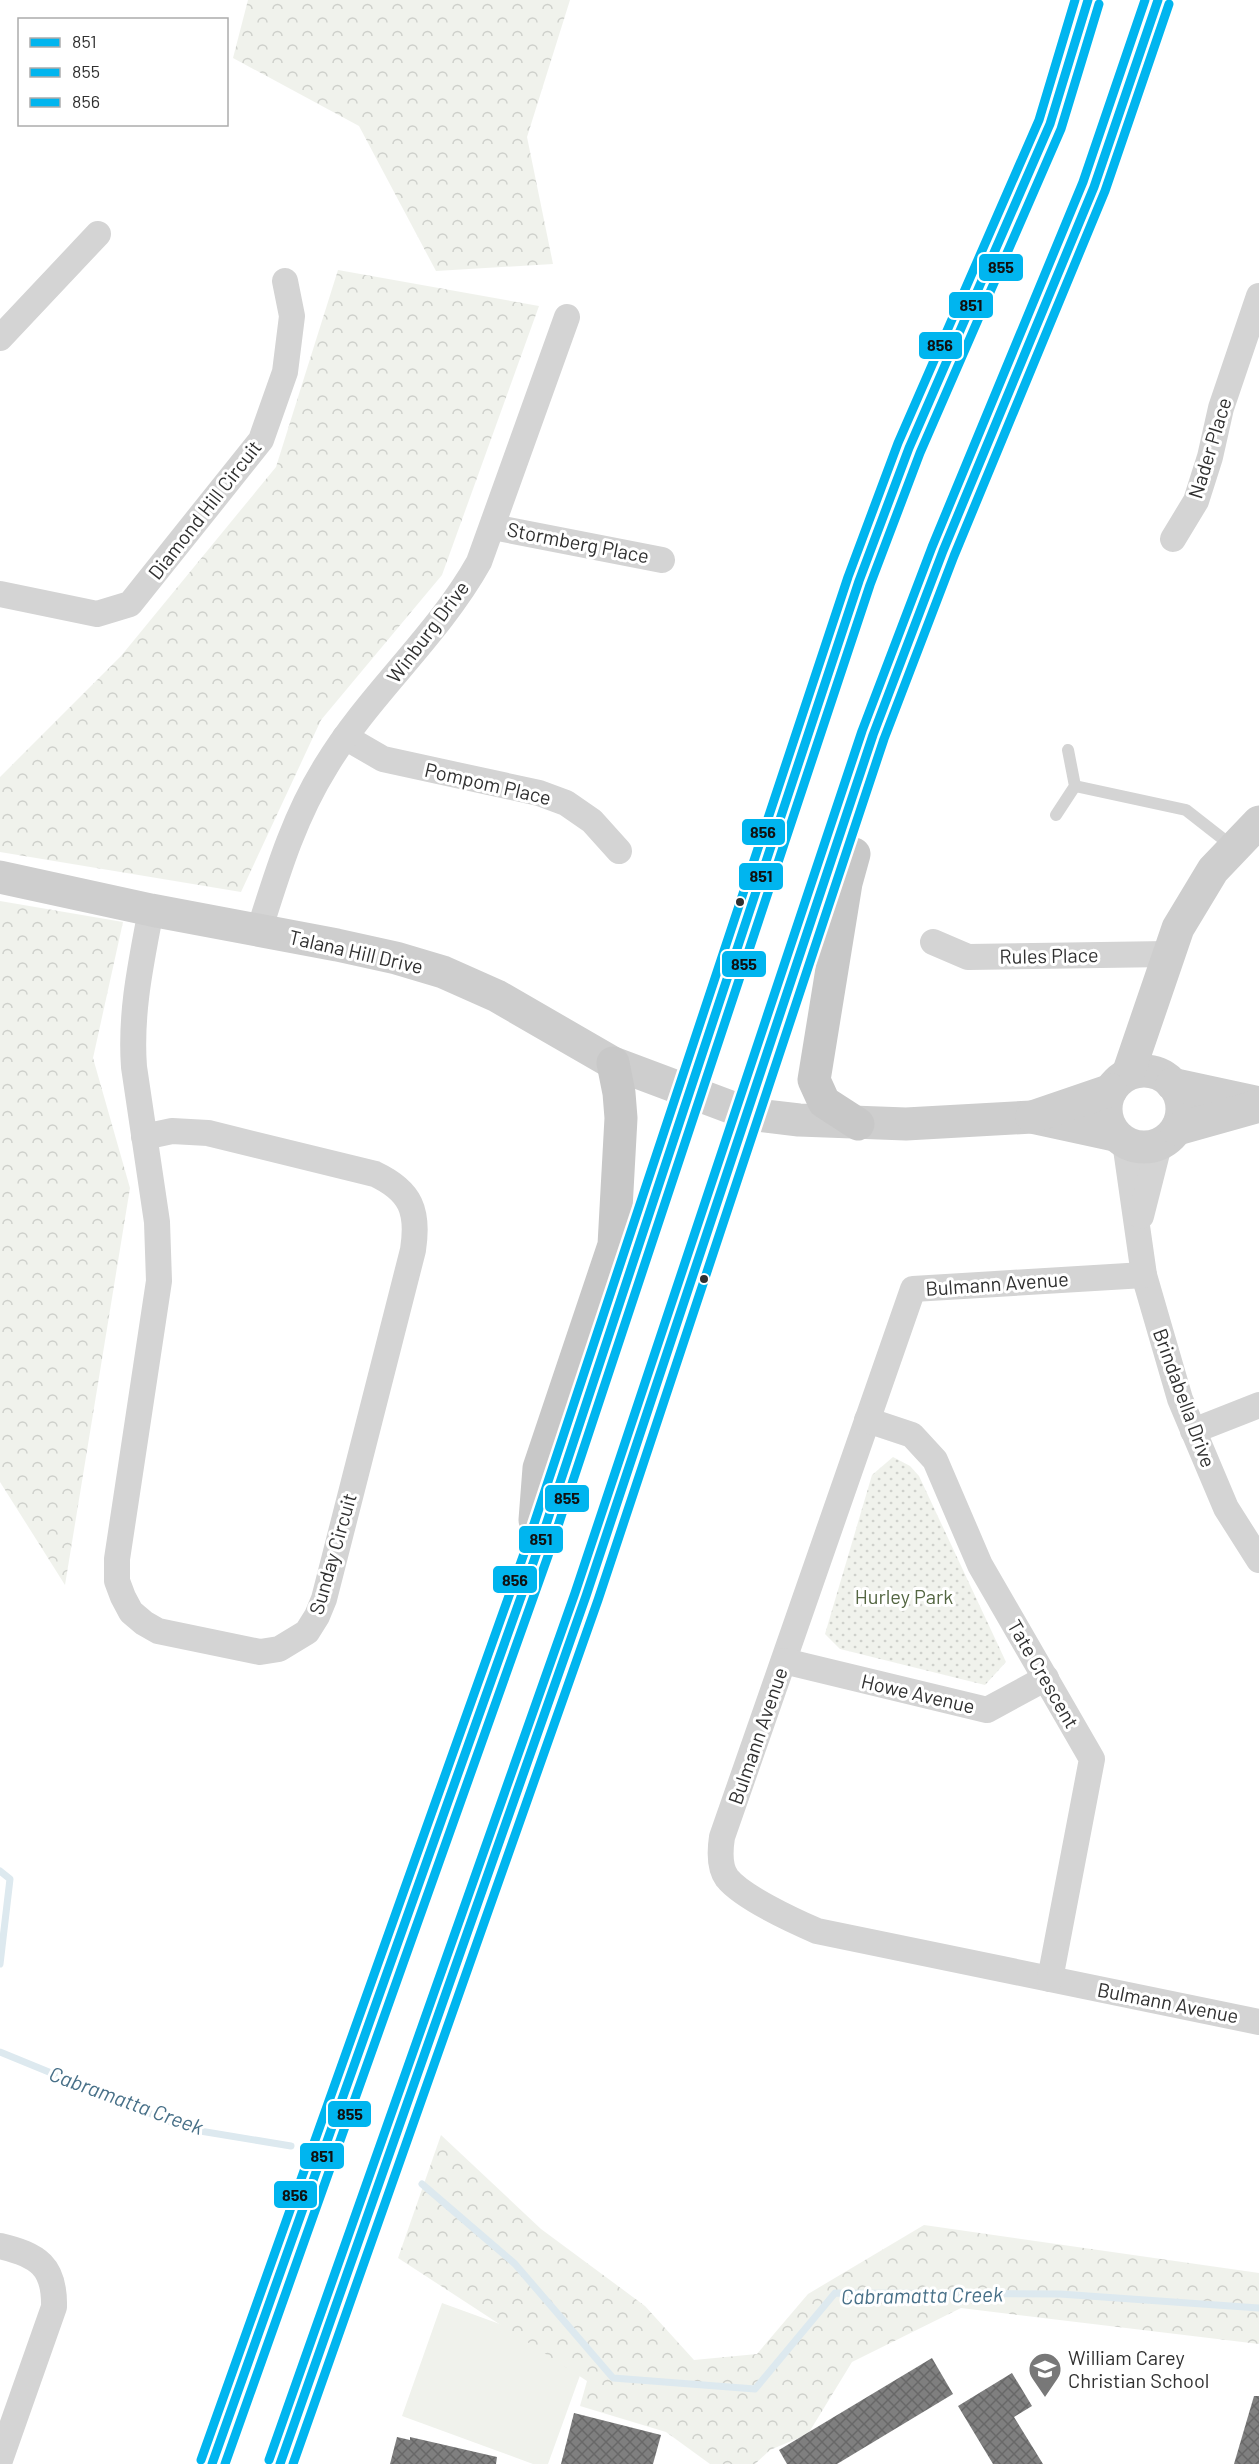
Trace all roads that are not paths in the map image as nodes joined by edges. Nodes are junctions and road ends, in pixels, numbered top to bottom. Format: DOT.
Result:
graph roads {
  1 [pos="1088,0"];
  2 [pos="1158,0"];
  3 [pos="98,234"];
  4 [pos="285,281"];
  5 [pos="1259,296"];
  6 [pos="567,317"];
  7 [pos="0,338"];
  8 [pos="1249,355"];
  9 [pos="493,526"];
  10 [pos="1173,539"];
  11 [pos="662,560"];
  12 [pos="0,594"];
  13 [pos="919,612"];
  14 [pos="345,737"];
  15 [pos="1068,750"];
  16 [pos="1075,786"];
  17 [pos="1056,815"];
  18 [pos="1259,822"];
  19 [pos="1233,847"];
  20 [pos="619,851"];
  21 [pos="0,877"];
  22 [pos="151,910"];
  23 [pos="260,931"];
  24 [pos="933,942"];
  25 [pos="1168,954"];
  26 [pos="1158,991"];
  27 [pos="612,1063"];
  28 [pos="1168,1080"];
  29 [pos="1120,1082"];
  30 [pos="690,1093"];
  31 [pos="1259,1105"];
  32 [pos="749,1114"];
  33 [pos="1032,1116"];
  34 [pos="858,1124"];
  35 [pos="144,1137"];
  36 [pos="1168,1137"];
  37 [pos="1120,1139"];
  38 [pos="1139,1225"];
  39 [pos="1144,1275"];
  40 [pos="1259,1405"];
  41 [pos="867,1420"];
  42 [pos="1193,1431"];
  43 [pos="537,1552"];
  44 [pos="1259,1560"];
  45 [pos="784,1661"];
  46 [pos="1046,1678"];
  47 [pos="1050,1979"];
  48 [pos="1259,2022"];
  49 [pos="0,2246"];
  50 [pos="0,2460"];
  51 [pos="212,2464"];
  52 [pos="280,2464"];
  1 -- 30 [label="main road"];
  2 -- 13 [label="main road"];
  3 -- 7 [label="street"];
  4 -- 12 [label="street, Diamond Hill Circuit"];
  5 -- 8 [label="street, Nader Place"];
  6 -- 9 [label="street, Winburg Drive"];
  8 -- 10 [label="street, Nader Place"];
  9 -- 11 [label="street, Stormberg Place"];
  9 -- 14 [label="street, Winburg Drive"];
  13 -- 32 [label="main road"];
  13 -- 34 [label="main road"];
  14 -- 20 [label="street, Pompom Place"];
  14 -- 23 [label="street, Winburg Drive"];
  15 -- 16 [label="lane"];
  16 -- 17 [label="lane"];
  16 -- 19 [label="lane"];
  18 -- 19 [label="street"];
  19 -- 25 [label="street"];
  21 -- 22 [label="street, Talana Hill Drive"];
  22 -- 23 [label="street, Talana Hill Drive"];
  22 -- 35 [label="street, Sunday Circuit"];
  23 -- 27 [label="street, Talana Hill Drive"];
  24 -- 25 [label="street, Rules Place"];
  25 -- 26 [label="street"];
  26 -- 28 [label="street"];
  26 -- 29 [label="street"];
  27 -- 30 [label="street, Talana Hill Drive"];
  27 -- 43 [label="main road"];
  28 -- 29 [label="street"];
  28 -- 31 [label="street"];
  28 -- 36 [label="street"];
  29 -- 33 [label="street"];
  29 -- 37 [label="street"];
  30 -- 32 [label="street, Talana Hill Drive"];
  30 -- 43 [label="main road"];
  31 -- 36 [label="street"];
  32 -- 34 [label="street, Talana Hill Drive"];
  32 -- 52 [label="main road"];
  33 -- 34 [label="street, Talana Hill Drive"];
  33 -- 37 [label="street"];
  35 -- 35 [label="street, Sunday Circuit"];
  36 -- 37 [label="street"];
  36 -- 38 [label="street, Brindabella Drive"];
  37 -- 38 [label="street, Brindabella Drive"];
  38 -- 39 [label="street, Brindabella Drive"];
  39 -- 41 [label="street, Bulmann Avenue"];
  39 -- 42 [label="street, Brindabella Drive"];
  40 -- 42 [label="street"];
  41 -- 45 [label="street, Bulmann Avenue"];
  41 -- 46 [label="street, Tate Crescent"];
  42 -- 44 [label="street, Brindabella Drive"];
  43 -- 51 [label="main road"];
  45 -- 46 [label="street, Howe Avenue"];
  45 -- 47 [label="street, Bulmann Avenue"];
  46 -- 47 [label="street, Tate Crescent"];
  47 -- 48 [label="street, Bulmann Avenue"];
  49 -- 50 [label="street"];
}
